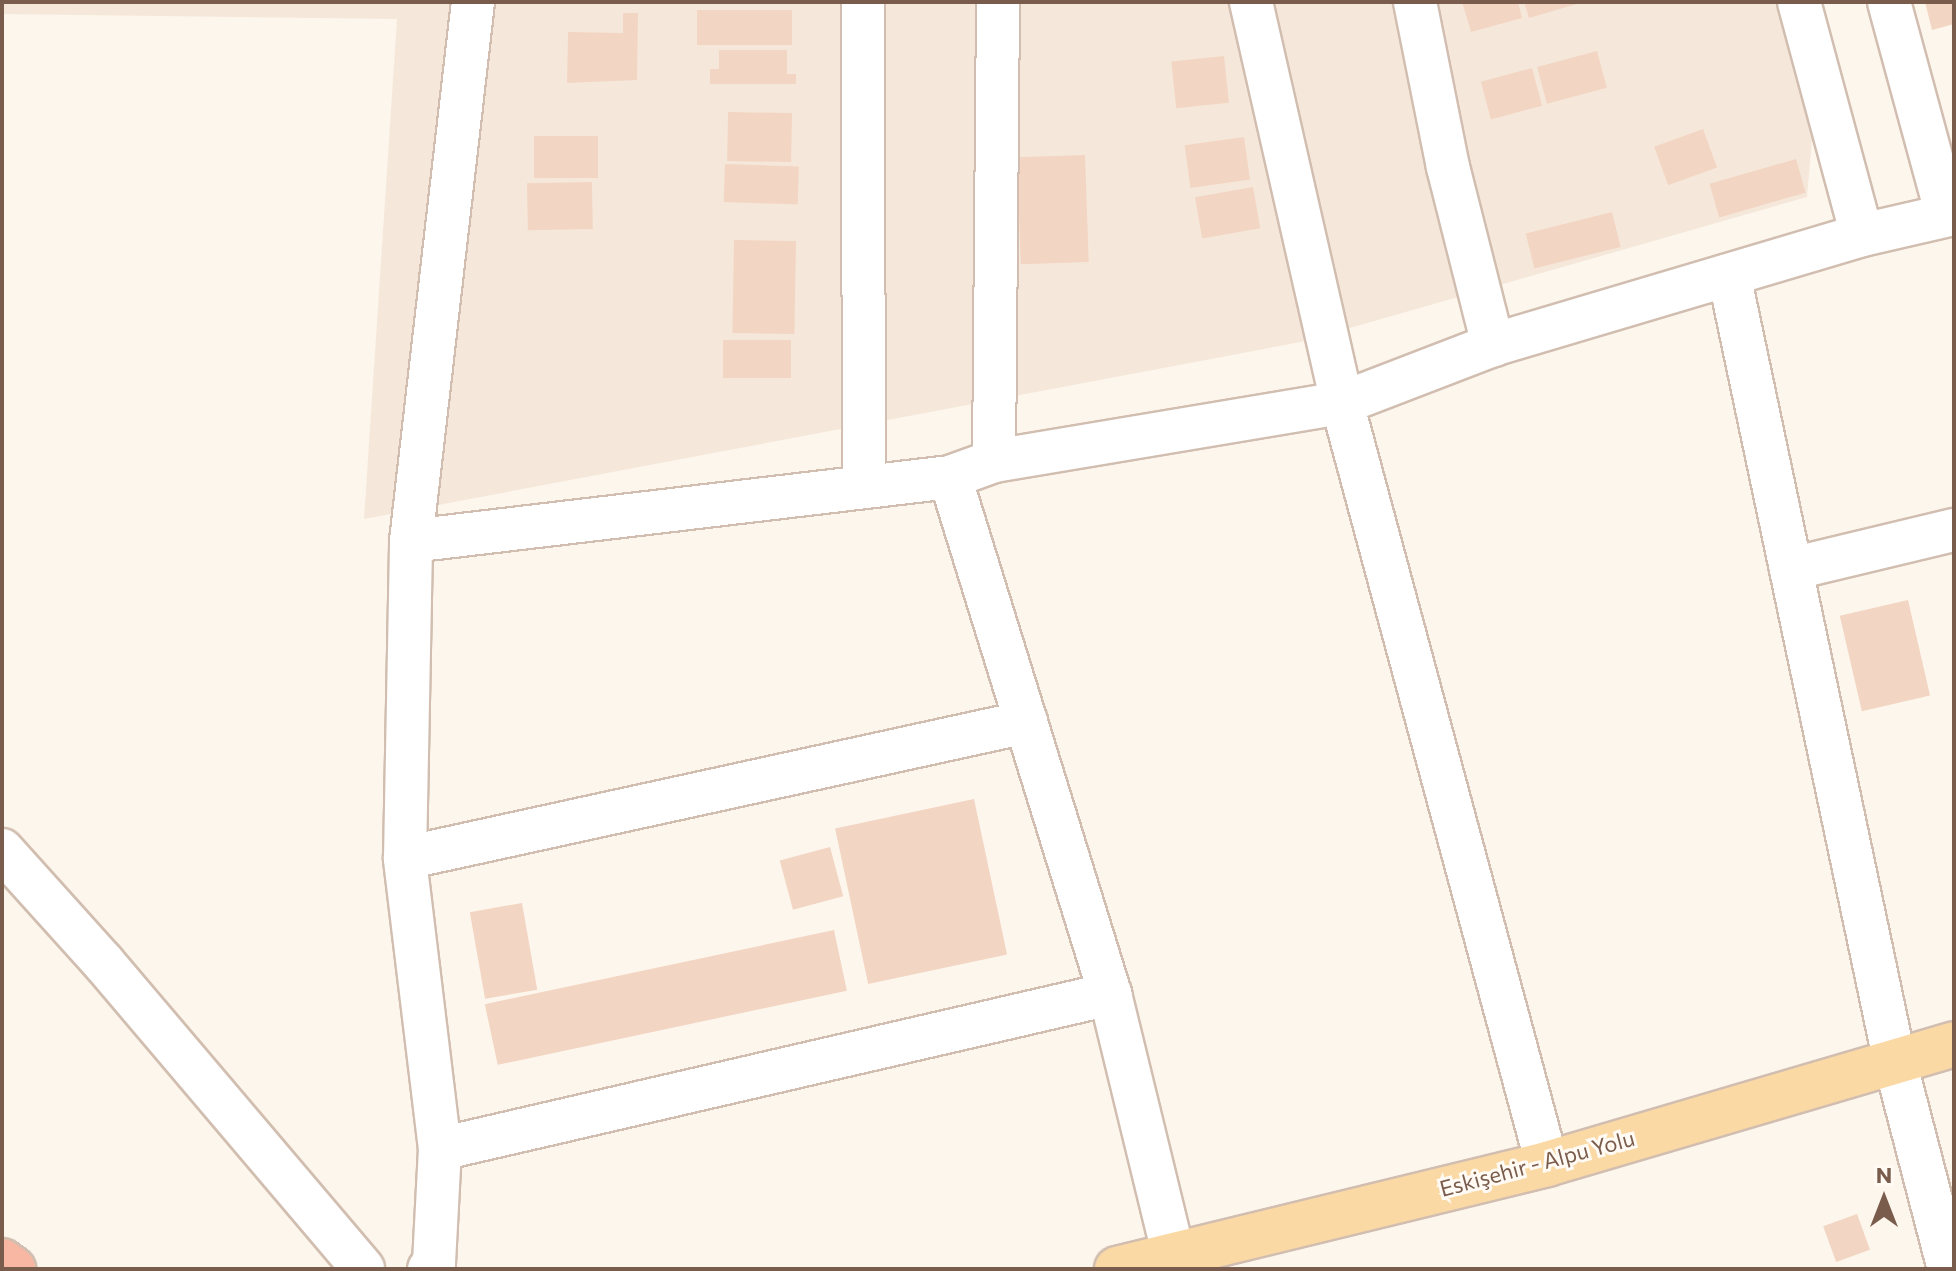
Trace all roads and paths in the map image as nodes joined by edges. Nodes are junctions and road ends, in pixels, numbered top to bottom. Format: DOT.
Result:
graph roads {
  1 [pos="473,2"];
  2 [pos="863,2"];
  3 [pos="998,2"];
  4 [pos="1251,2"];
  5 [pos="1415,2"];
  6 [pos="1799,2"];
  7 [pos="1889,2"];
  8 [pos="1951,215"];
  9 [pos="1862,235"];
  10 [pos="1729,275"];
  11 [pos="1493,345"];
  12 [pos="1342,403"];
  13 [pos="994,461"];
  14 [pos="950,477"];
  15 [pos="864,485"];
  16 [pos="1954,530"];
  17 [pos="411,541"];
  18 [pos="1791,569"];
  19 [pos="1026,722"];
  20 [pos="2,850"];
  21 [pos="405,858"];
  22 [pos="1110,994"];
  23 [pos="1954,1044"];
  24 [pos="1894,1058"];
  25 [pos="440,1149"];
  26 [pos="1547,1164"];
  27 [pos="2,1261"];
  28 [pos="1164,1262"];
  29 [pos="13,1269"];
  30 [pos="363,1269"];
  31 [pos="429,1269"];
  32 [pos="1117,1269"];
  33 [pos="1949,1269"];
  1 -- 17 [label="street"];
  2 -- 15 [label="street"];
  3 -- 13 [label="street"];
  4 -- 12 [label="street"];
  5 -- 11 [label="street"];
  6 -- 9 [label="street"];
  7 -- 8 [label="street"];
  8 -- 9 [label="street"];
  9 -- 10 [label="street"];
  10 -- 11 [label="street"];
  10 -- 18 [label="street"];
  11 -- 12 [label="street"];
  12 -- 13 [label="street"];
  12 -- 26 [label="street"];
  13 -- 14 [label="street"];
  14 -- 15 [label="street"];
  14 -- 19 [label="street"];
  15 -- 17 [label="street"];
  16 -- 18 [label="street"];
  17 -- 21 [label="street"];
  18 -- 24 [label="street"];
  19 -- 21 [label="street"];
  19 -- 22 [label="street"];
  20 -- 30 [label="street"];
  21 -- 25 [label="street"];
  22 -- 25 [label="street"];
  22 -- 28 [label="street"];
  23 -- 24 [label="main road, Eskişehir - Alpu Yolu"];
  24 -- 26 [label="main road, Eskişehir - Alpu Yolu"];
  24 -- 33 [label="street"];
  25 -- 31 [label="street"];
  26 -- 28 [label="main road, Eskişehir - Alpu Yolu"];
  27 -- 29 [label="highway"];
  28 -- 32 [label="main road, Eskişehir - Alpu Yolu"];
}
